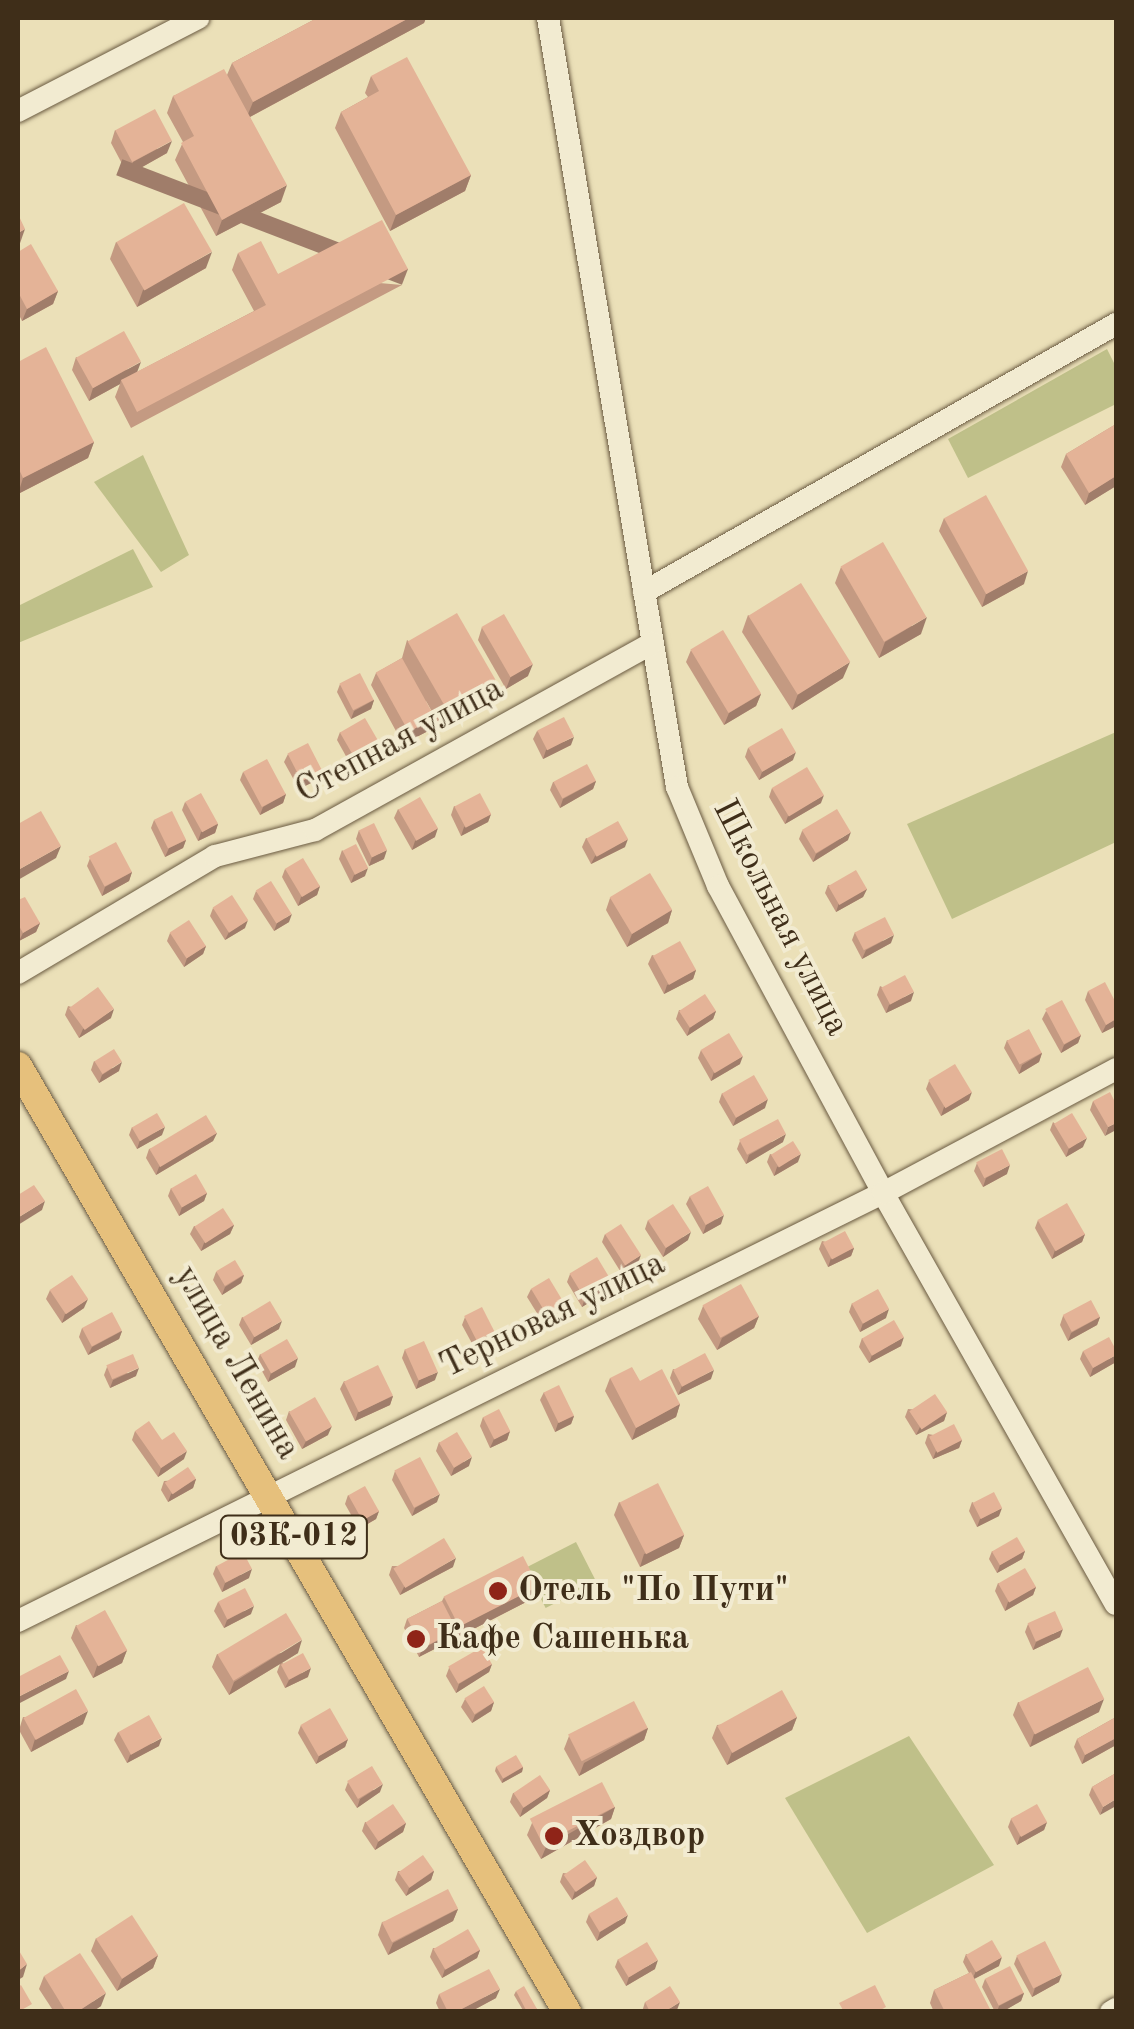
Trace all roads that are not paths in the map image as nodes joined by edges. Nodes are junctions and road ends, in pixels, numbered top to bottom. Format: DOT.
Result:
graph roads {
  1 [pos="198,18"];
  2 [pos="548,18"];
  3 [pos="18,111"];
  4 [pos="1112,333"];
  5 [pos="644,592"];
  6 [pos="652,643"];
  7 [pos="18,972"];
  8 [pos="18,1066"];
  9 [pos="1116,1069"];
  10 [pos="883,1193"];
  11 [pos="269,1493"];
  12 [pos="1116,1604"];
  13 [pos="18,1621"];
  14 [pos="568,2012"];
  1 -- 3 [label="street"];
  2 -- 5 [label="street, Школьная улица"];
  4 -- 5 [label="street"];
  5 -- 6 [label="street, Школьная улица"];
  6 -- 7 [label="street, Степная улица"];
  6 -- 10 [label="street, Школьная улица"];
  8 -- 11 [label="main road, улица Ленина / 03К-012"];
  9 -- 10 [label="street, Терновая улица"];
  10 -- 11 [label="street, Терновая улица"];
  10 -- 12 [label="street, Школьная улица"];
  11 -- 13 [label="street, Терновая улица"];
  11 -- 14 [label="main road, улица Ленина / 03К-012"];
}
